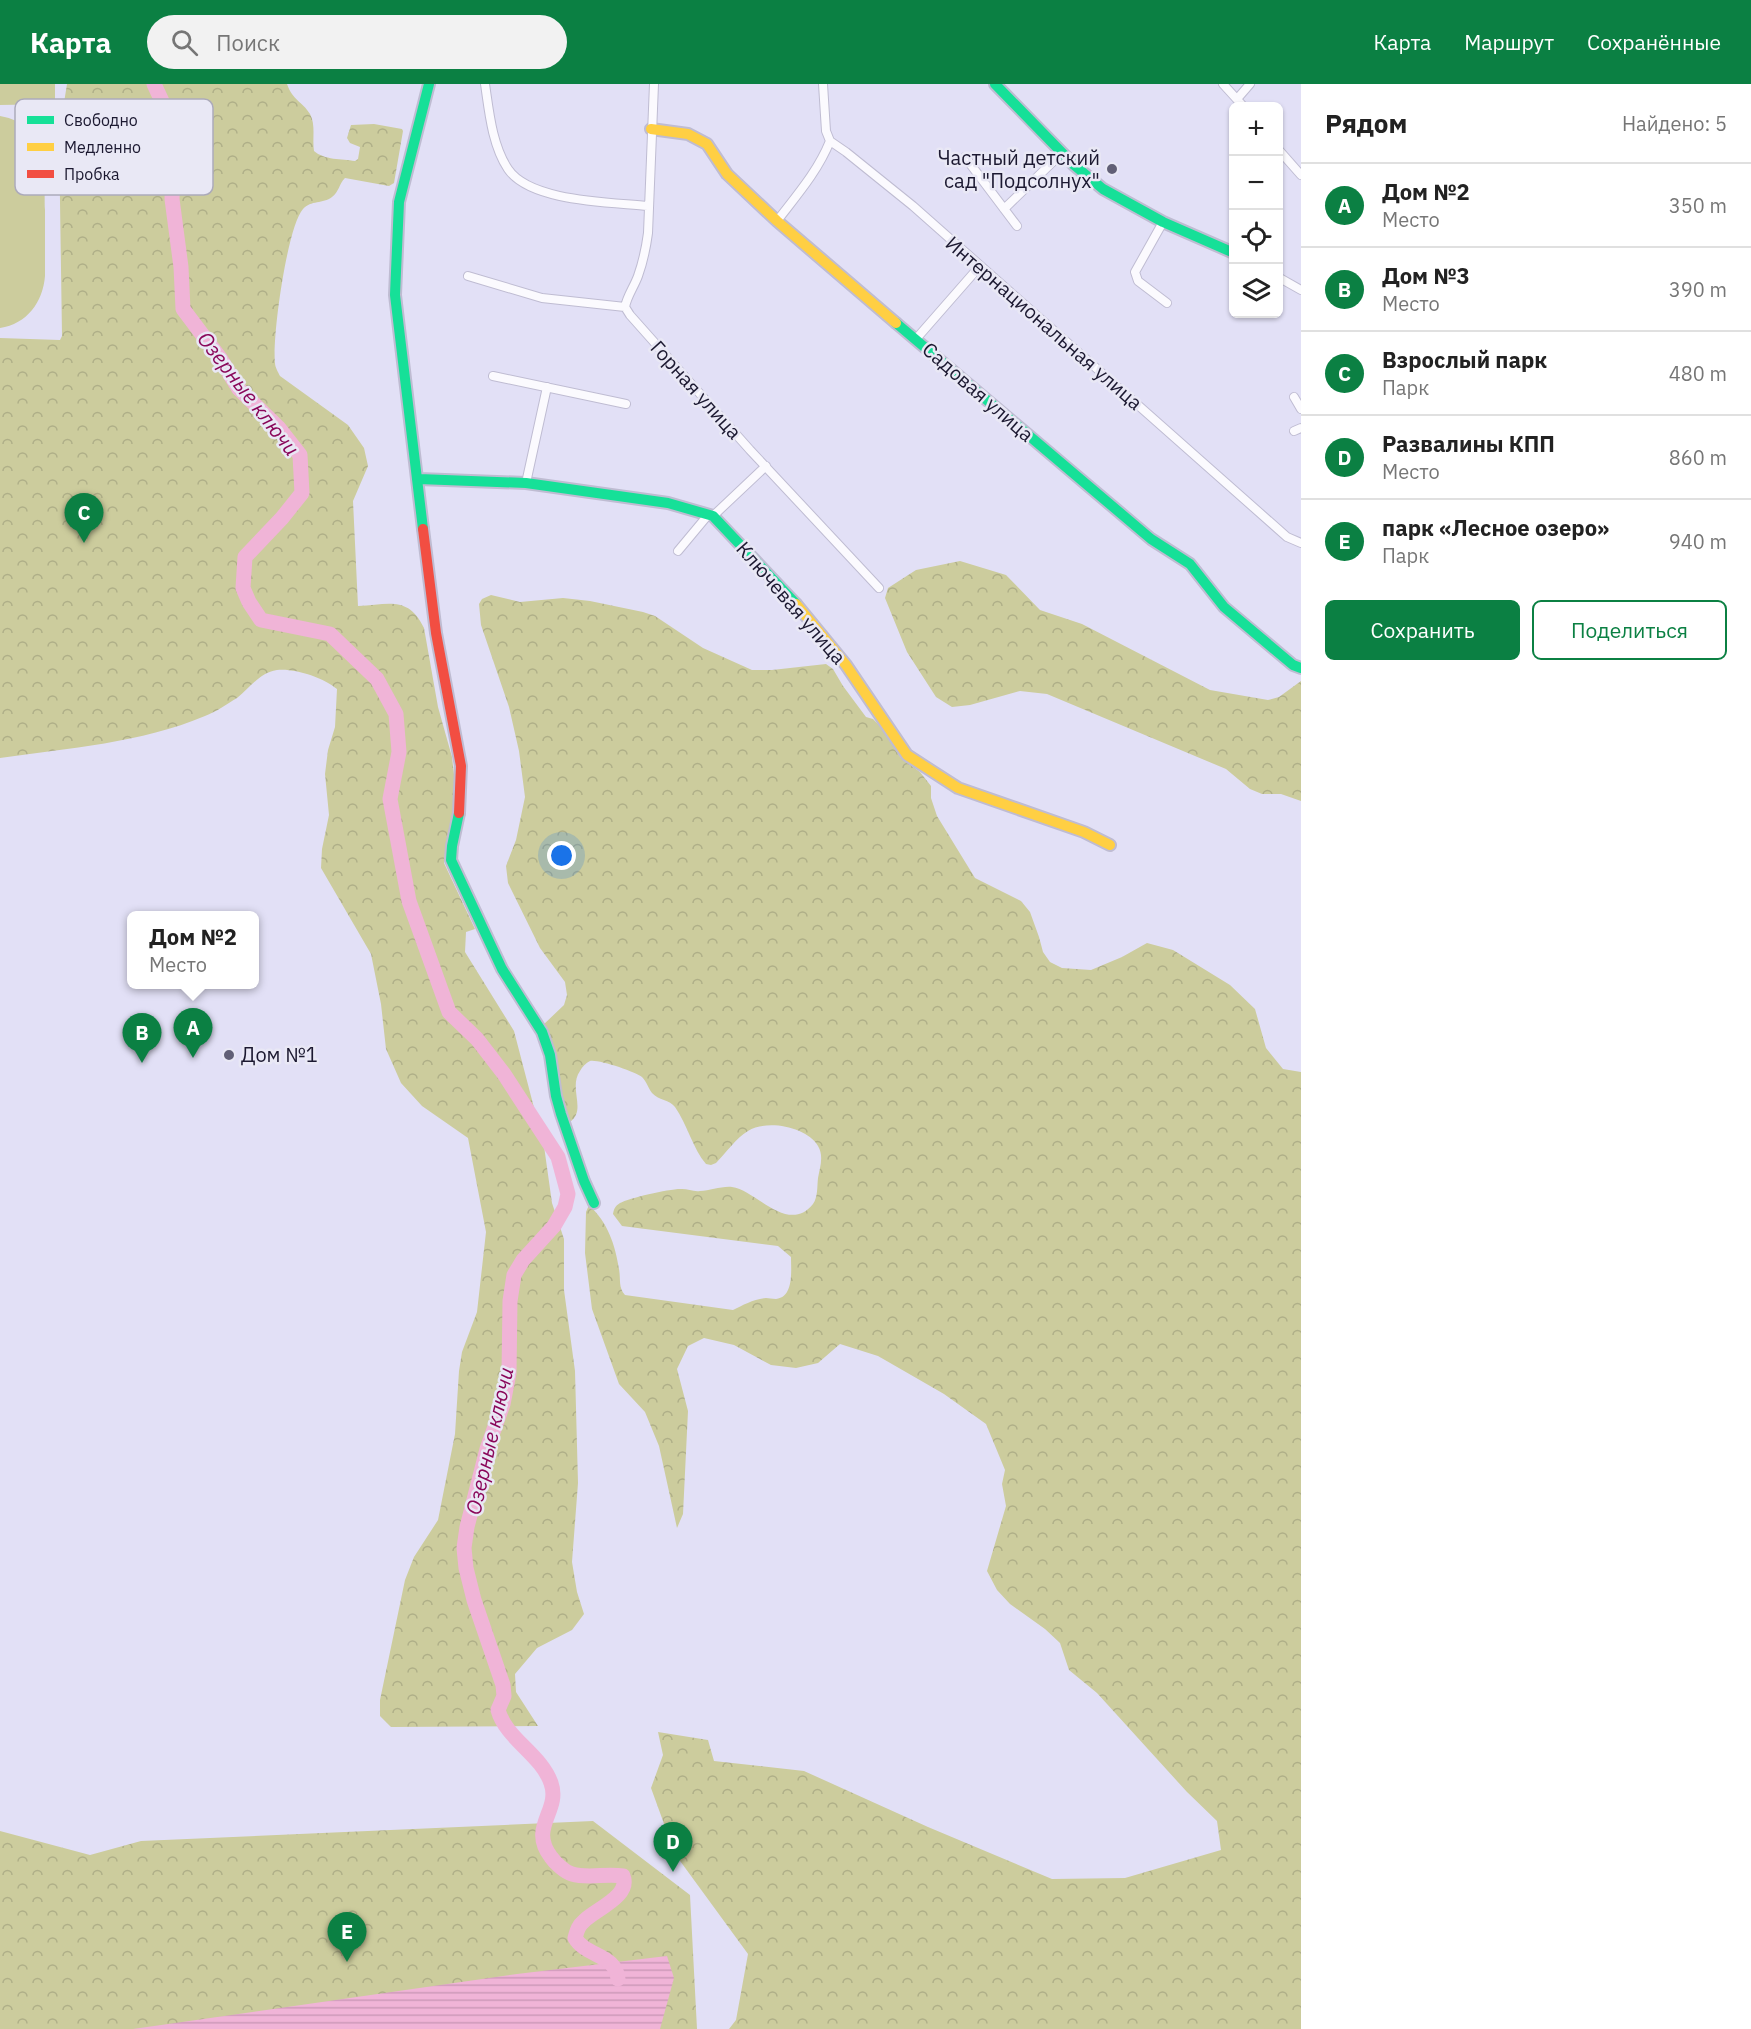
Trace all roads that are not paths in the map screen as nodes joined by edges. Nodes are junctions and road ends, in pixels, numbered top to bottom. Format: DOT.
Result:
graph roads {
  1 [pos="429,84"];
  2 [pos="484,84"];
  3 [pos="654,84"];
  4 [pos="823,84"];
  5 [pos="995,84"];
  6 [pos="1223,84"];
  7 [pos="1250,84"];
  8 [pos="1237,99"];
  9 [pos="1240,102"];
  10 [pos="651,129"];
  11 [pos="830,141"];
  12 [pos="1062,153"];
  13 [pos="1283,155"];
  14 [pos="965,157"];
  15 [pos="1301,175"];
  16 [pos="648,206"];
  17 [pos="1005,210"];
  18 [pos="777,221"];
  19 [pos="1163,222"];
  20 [pos="1017,226"];
  21 [pos="1229,251"];
  22 [pos="979,267"];
  23 [pos="468,276"];
  24 [pos="1283,280"];
  25 [pos="1301,290"];
  26 [pos="1167,303"];
  27 [pos="626,307"];
  28 [pos="916,339"];
  29 [pos="493,376"];
  30 [pos="547,387"];
  31 [pos="1294,396"];
  32 [pos="626,404"];
  33 [pos="1301,409"];
  34 [pos="766,466"];
  35 [pos="419,479"];
  36 [pos="526,483"];
  37 [pos="711,515"];
  38 [pos="1301,542"];
  39 [pos="678,551"];
  40 [pos="879,588"];
  41 [pos="1301,668"];
  42 [pos="1110,845"];
  43 [pos="594,1203"];
  1 -- 35 [label="street"];
  2 -- 16 [label="street"];
  3 -- 10 [label="street"];
  4 -- 11 [label="street"];
  5 -- 12 [label="street"];
  6 -- 8 [label="street"];
  7 -- 8 [label="street"];
  8 -- 9 [label="street"];
  10 -- 16 [label="street"];
  10 -- 18 [label="street, Садовая улица"];
  11 -- 18 [label="street"];
  11 -- 22 [label="street, Интернациональная улица"];
  12 -- 17 [label="street"];
  12 -- 19 [label="street"];
  13 -- 15 [label="street"];
  14 -- 17 [label="street"];
  16 -- 27 [label="street"];
  17 -- 20 [label="street"];
  18 -- 28 [label="street, Садовая улица"];
  19 -- 21 [label="street"];
  19 -- 26 [label="street"];
  22 -- 28 [label="street"];
  22 -- 38 [label="street, Интернациональная улица"];
  23 -- 27 [label="street"];
  24 -- 25 [label="street"];
  27 -- 34 [label="street, Горная улица"];
  28 -- 41 [label="street, Садовая улица"];
  29 -- 30 [label="street"];
  30 -- 32 [label="street"];
  30 -- 36 [label="street"];
  31 -- 33 [label="street"];
  34 -- 37 [label="street"];
  34 -- 40 [label="street, Горная улица"];
  35 -- 36 [label="street, Ключевая улица"];
  35 -- 43 [label="street"];
  36 -- 37 [label="street, Ключевая улица"];
  37 -- 39 [label="street"];
  37 -- 42 [label="street, Ключевая улица"];
}
